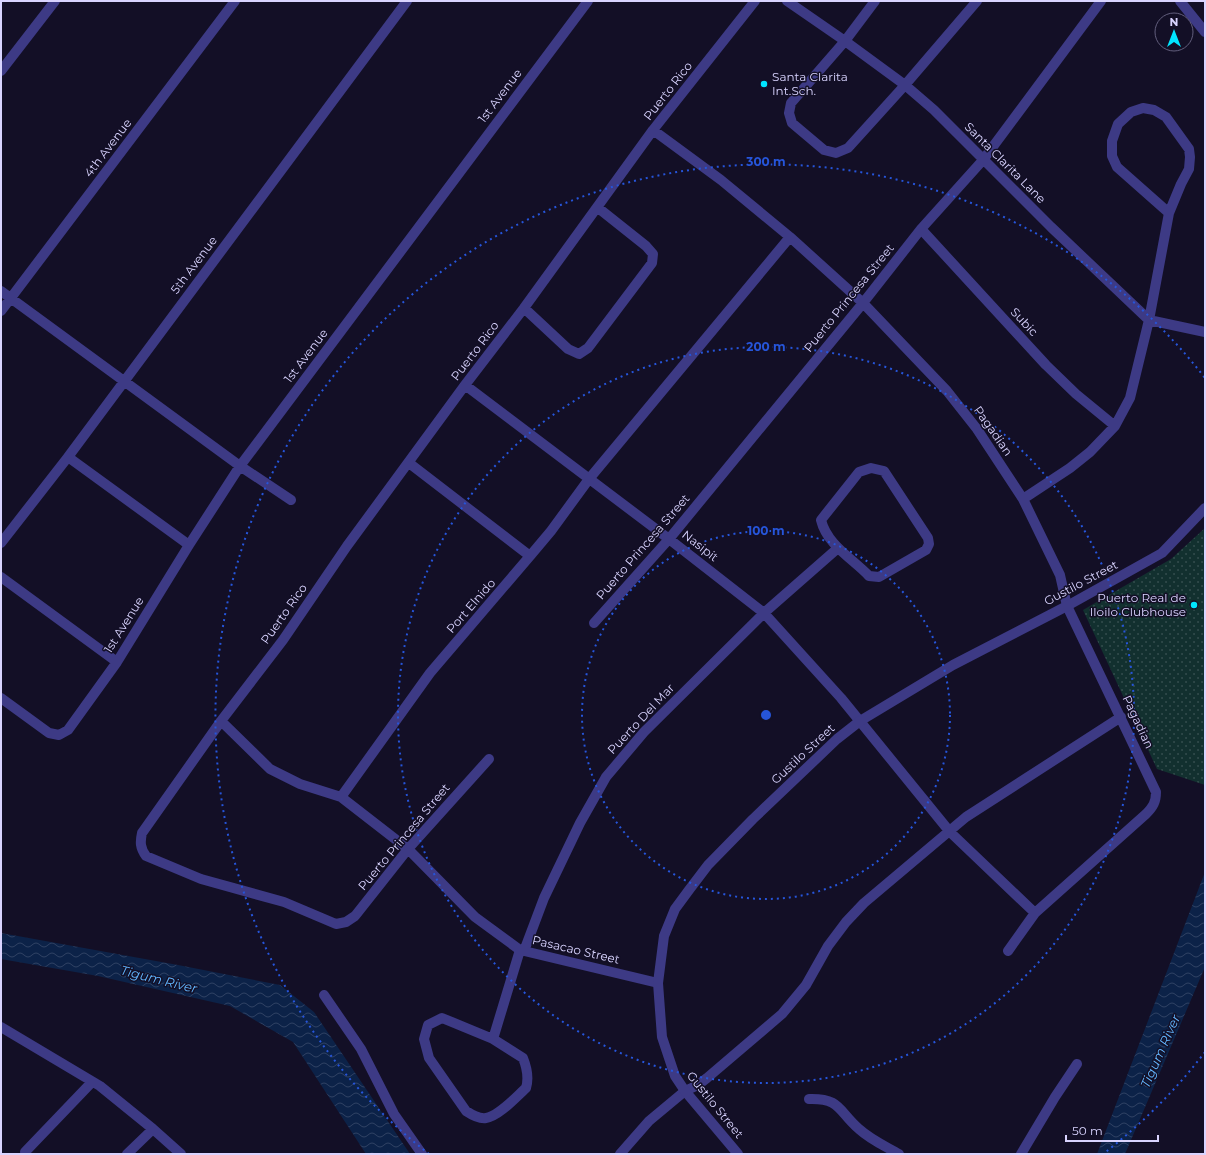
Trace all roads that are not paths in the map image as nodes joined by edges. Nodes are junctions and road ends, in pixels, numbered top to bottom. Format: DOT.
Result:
graph roads {
  1 [pos="55,1"];
  2 [pos="235,1"];
  3 [pos="407,1"];
  4 [pos="588,1"];
  5 [pos="755,1"];
  6 [pos="787,1"];
  7 [pos="875,1"];
  8 [pos="977,1"];
  9 [pos="1101,1"];
  10 [pos="1180,1"];
  11 [pos="1205,32"];
  12 [pos="845,40"];
  13 [pos="1,71"];
  14 [pos="905,85"];
  15 [pos="653,130"];
  16 [pos="983,160"];
  17 [pos="597,207"];
  18 [pos="1169,213"];
  19 [pos="921,229"];
  20 [pos="790,237"];
  21 [pos="1,291"];
  22 [pos="11,298"];
  23 [pos="863,303"];
  24 [pos="524,308"];
  25 [pos="1,311"];
  26 [pos="1149,320"];
  27 [pos="1205,332"];
  28 [pos="124,381"];
  29 [pos="465,384"];
  30 [pos="1115,426"];
  31 [pos="68,458"];
  32 [pos="409,463"];
  33 [pos="240,466"];
  34 [pos="589,479"];
  35 [pos="1022,499"];
  36 [pos="291,500"];
  37 [pos="1205,508"];
  38 [pos="669,539"];
  39 [pos="1,543"];
  40 [pos="189,545"];
  41 [pos="838,548"];
  42 [pos="530,556"];
  43 [pos="1,577"];
  44 [pos="1068,606"];
  45 [pos="764,613"];
  46 [pos="594,623"];
  47 [pos="117,662"];
  48 [pos="1,698"];
  49 [pos="1121,717"];
  50 [pos="221,721"];
  51 [pos="860,721"];
  52 [pos="489,759"];
  53 [pos="341,797"];
  54 [pos="950,832"];
  55 [pos="408,849"];
  56 [pos="1035,913"];
  57 [pos="336,924"];
  58 [pos="522,951"];
  59 [pos="1008,951"];
  60 [pos="658,983"];
  61 [pos="324,995"];
  62 [pos="1,1027"];
  63 [pos="493,1039"];
  64 [pos="1077,1064"];
  65 [pos="92,1082"];
  66 [pos="684,1091"];
  67 [pos="809,1099"];
  68 [pos="154,1129"];
  69 [pos="25,1152"];
  70 [pos="127,1154"];
  71 [pos="181,1154"];
  72 [pos="422,1154"];
  73 [pos="620,1154"];
  74 [pos="738,1154"];
  75 [pos="899,1154"];
  76 [pos="1021,1154"];
  1 -- 13 [label="street"];
  2 -- 22 [label="street, 4th Avenue"];
  3 -- 28 [label="street, 5th Avenue"];
  4 -- 33 [label="street, 1st Avenue"];
  5 -- 15 [label="street, Puerto Rico"];
  6 -- 12 [label="street, Santa Clarita Lane"];
  7 -- 12 [label="street"];
  8 -- 14 [label="street"];
  9 -- 16 [label="street, Puerto Princesa Street"];
  10 -- 11 [label="street"];
  12 -- 14 [label="street, Santa Clarita Lane"];
  12 -- 14 [label="street"];
  14 -- 16 [label="street, Santa Clarita Lane"];
  15 -- 17 [label="street, Puerto Rico"];
  15 -- 20 [label="street, Pagadian"];
  16 -- 19 [label="street, Puerto Princesa Street"];
  16 -- 26 [label="street, Santa Clarita Lane"];
  17 -- 24 [label="street, Puerto Rico"];
  17 -- 24 [label="street"];
  18 -- 18 [label="street"];
  18 -- 26 [label="street"];
  19 -- 23 [label="street, Puerto Princesa Street"];
  19 -- 30 [label="street, Subic"];
  20 -- 23 [label="street, Pagadian"];
  20 -- 34 [label="street, Port Elnido"];
  21 -- 22 [label="street"];
  22 -- 25 [label="street, 4th Avenue"];
  22 -- 28 [label="street"];
  23 -- 35 [label="street, Pagadian"];
  23 -- 38 [label="street, Puerto Princesa Street"];
  24 -- 29 [label="street, Puerto Rico"];
  26 -- 27 [label="street"];
  26 -- 30 [label="street"];
  28 -- 31 [label="street, 5th Avenue"];
  28 -- 33 [label="street"];
  29 -- 32 [label="street, Puerto Rico"];
  29 -- 34 [label="street, Nasipit"];
  30 -- 35 [label="street"];
  31 -- 39 [label="street, 5th Avenue"];
  31 -- 40 [label="street"];
  32 -- 42 [label="street"];
  32 -- 50 [label="street, Puerto Rico"];
  33 -- 36 [label="street"];
  33 -- 40 [label="street, 1st Avenue"];
  34 -- 38 [label="street, Nasipit"];
  34 -- 42 [label="street, Port Elnido"];
  35 -- 44 [label="street, Pagadian"];
  37 -- 44 [label="street, Gustilo Street"];
  38 -- 45 [label="street, Nasipit"];
  38 -- 46 [label="street, Puerto Princesa Street"];
  40 -- 47 [label="street, 1st Avenue"];
  41 -- 41 [label="street"];
  41 -- 45 [label="street, Puerto Del Mar"];
  42 -- 53 [label="street, Port Elnido"];
  43 -- 47 [label="street"];
  44 -- 49 [label="street, Pagadian"];
  44 -- 51 [label="street, Gustilo Street"];
  45 -- 51 [label="street, Nasipit"];
  45 -- 58 [label="street, Puerto Del Mar"];
  47 -- 48 [label="street, 1st Avenue"];
  49 -- 54 [label="street"];
  49 -- 56 [label="street, Pagadian"];
  50 -- 53 [label="street"];
  50 -- 57 [label="street, Puerto Rico"];
  51 -- 54 [label="street"];
  51 -- 60 [label="street, Gustilo Street"];
  52 -- 55 [label="street, Puerto Princesa Street"];
  53 -- 55 [label="street"];
  54 -- 56 [label="street"];
  54 -- 66 [label="street"];
  55 -- 57 [label="street, Puerto Princesa Street"];
  55 -- 58 [label="street, Pasacao Street"];
  56 -- 59 [label="street, Pagadian"];
  58 -- 60 [label="street, Pasacao Street"];
  58 -- 63 [label="street, Puerto Del Mar"];
  60 -- 66 [label="street, Gustilo Street"];
  61 -- 72 [label="street"];
  62 -- 65 [label="street"];
  63 -- 63 [label="street"];
  64 -- 76 [label="street"];
  65 -- 68 [label="street"];
  65 -- 69 [label="street"];
  66 -- 73 [label="street"];
  66 -- 74 [label="street, Gustilo Street"];
  67 -- 75 [label="street"];
  68 -- 70 [label="street"];
  68 -- 71 [label="street"];
}
